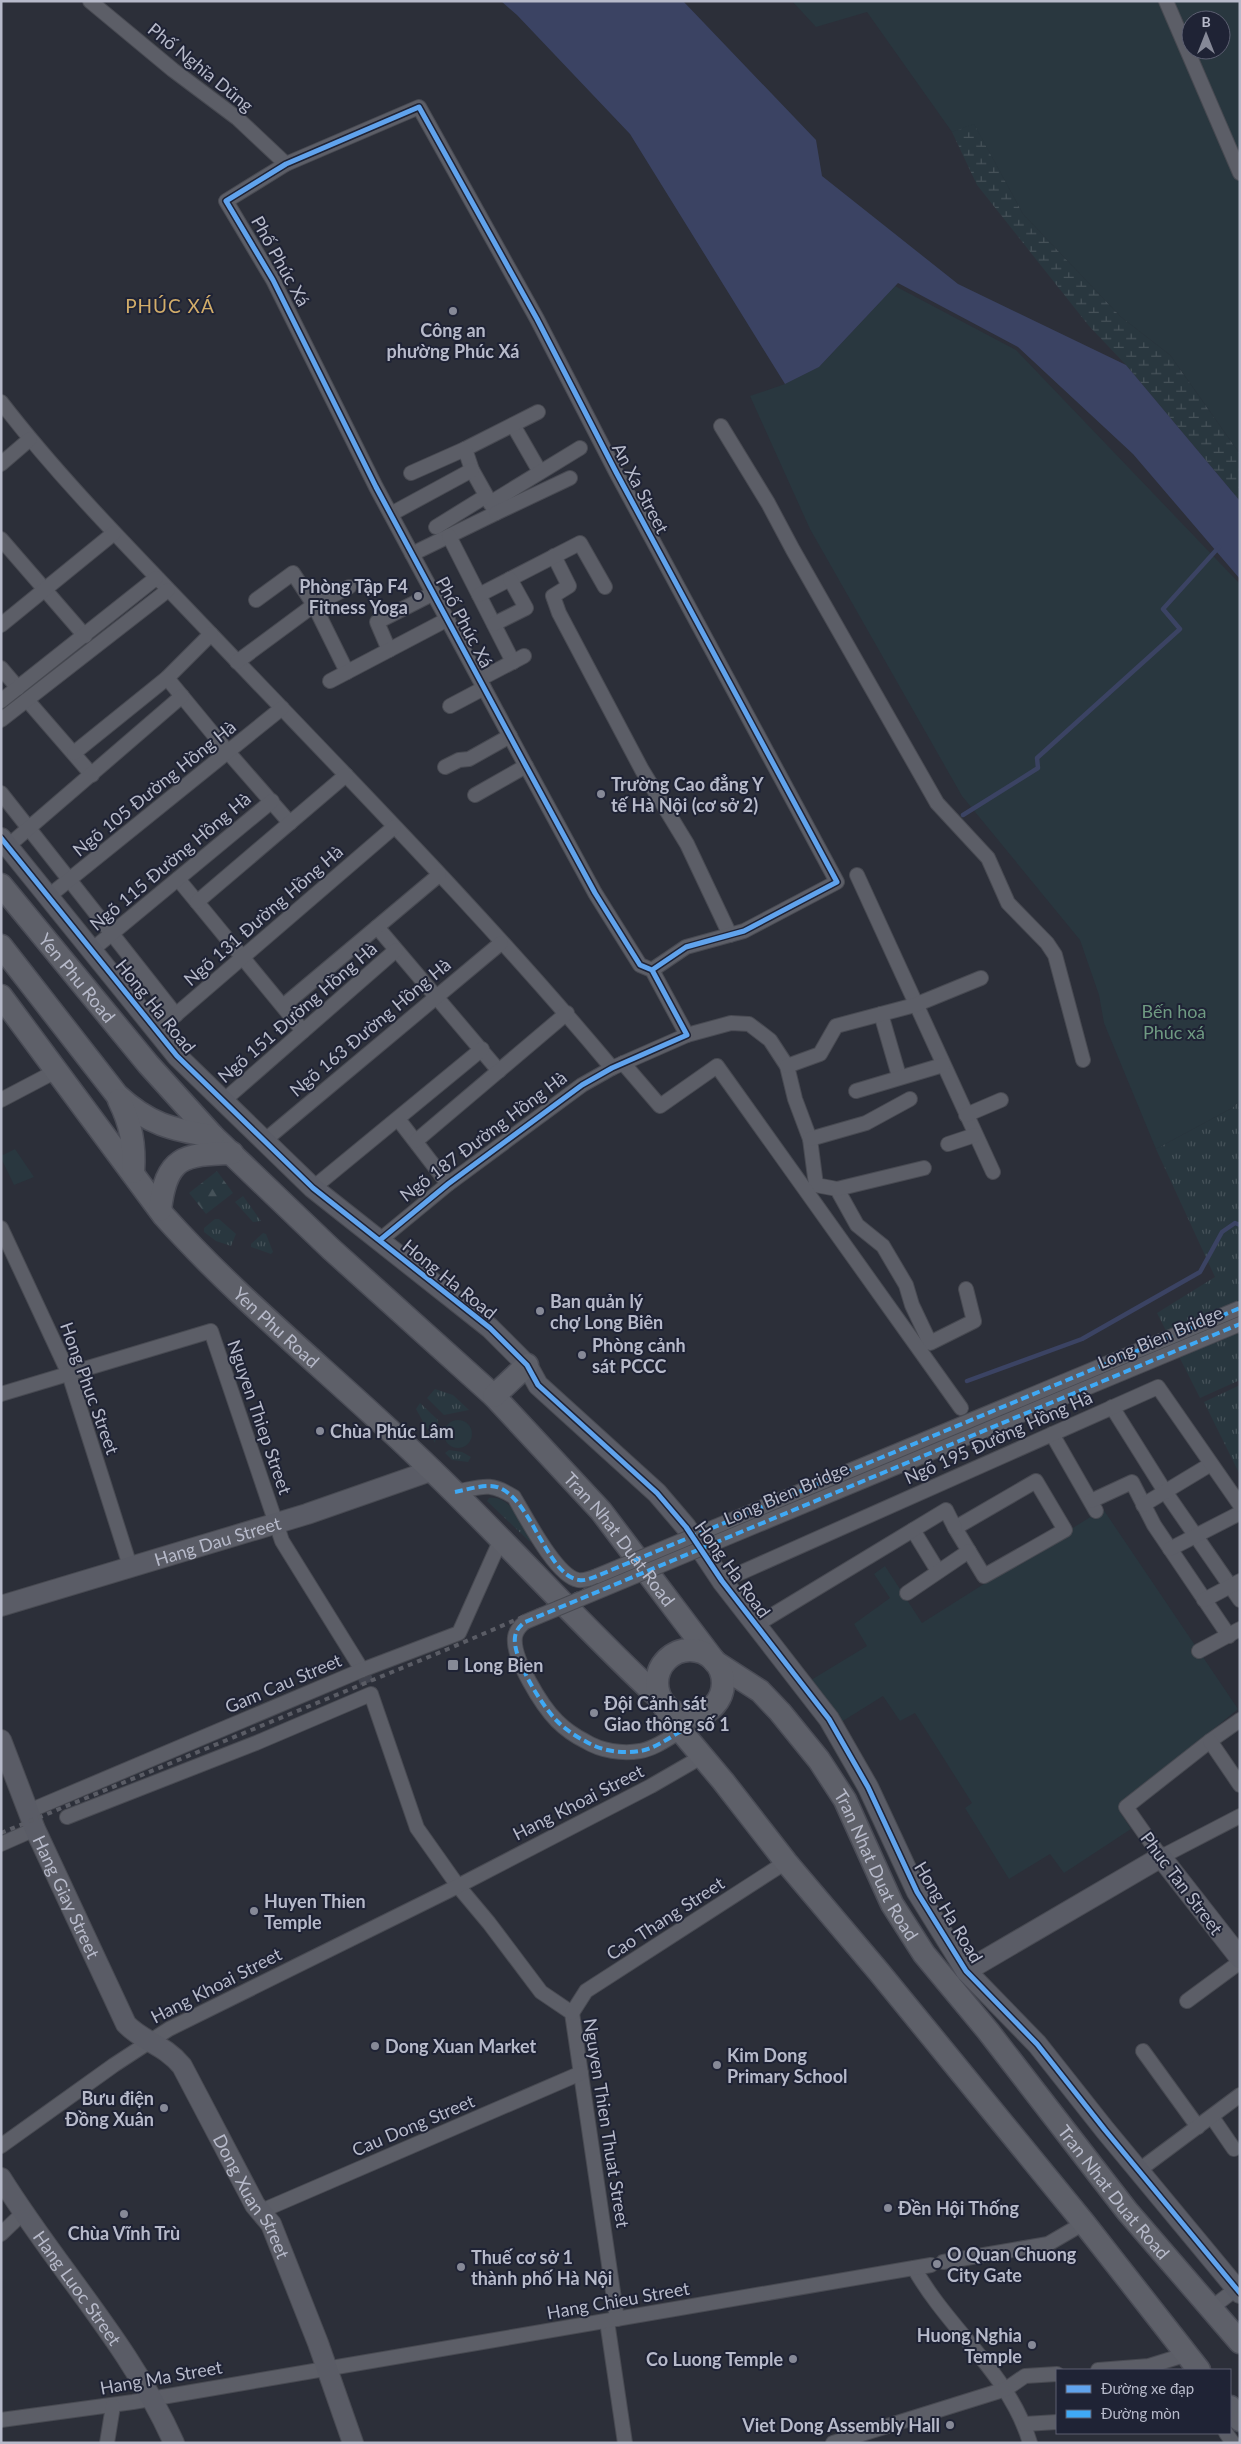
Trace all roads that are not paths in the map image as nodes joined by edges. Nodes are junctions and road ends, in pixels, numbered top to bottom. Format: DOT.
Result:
graph roads {
  1 [pos="90,1"];
  2 [pos="1166,1"];
  3 [pos="286,164"];
  4 [pos="1240,172"];
  5 [pos="1,402"];
  6 [pos="538,412"];
  7 [pos="513,425"];
  8 [pos="721,426"];
  9 [pos="30,439"];
  10 [pos="580,448"];
  11 [pos="465,449"];
  12 [pos="1,464"];
  13 [pos="472,470"];
  14 [pos="540,472"];
  15 [pos="411,473"];
  16 [pos="570,478"];
  17 [pos="490,504"];
  18 [pos="391,514"];
  19 [pos="436,527"];
  20 [pos="114,533"];
  21 [pos="449,536"];
  22 [pos="1,539"];
  23 [pos="412,554"];
  24 [pos="554,556"];
  25 [pos="156,578"];
  26 [pos="510,579"];
  27 [pos="606,587"];
  28 [pos="45,588"];
  29 [pos="349,588"];
  30 [pos="168,590"];
  31 [pos="434,593"];
  32 [pos="479,596"];
  33 [pos="256,600"];
  34 [pos="314,605"];
  35 [pos="448,619"];
  36 [pos="494,624"];
  37 [pos="1,625"];
  38 [pos="211,634"];
  39 [pos="85,636"];
  40 [pos="389,650"];
  41 [pos="237,662"];
  42 [pos="1,668"];
  43 [pos="347,672"];
  44 [pos="167,678"];
  45 [pos="330,681"];
  46 [pos="482,684"];
  47 [pos="18,688"];
  48 [pos="182,696"];
  49 [pos="27,700"];
  50 [pos="1,701"];
  51 [pos="450,706"];
  52 [pos="282,708"];
  53 [pos="1,720"];
  54 [pos="510,736"];
  55 [pos="228,752"];
  56 [pos="74,753"];
  57 [pos="526,766"];
  58 [pos="445,767"];
  59 [pos="92,775"];
  60 [pos="346,775"];
  61 [pos="1,793"];
  62 [pos="475,795"];
  63 [pos="272,801"];
  64 [pos="290,823"];
  65 [pos="394,827"];
  66 [pos="29,830"];
  67 [pos="5,842"];
  68 [pos="439,875"];
  69 [pos="857,875"];
  70 [pos="178,879"];
  71 [pos="70,880"];
  72 [pos="1,885"];
  73 [pos="49,896"];
  74 [pos="197,902"];
  75 [pos="377,927"];
  76 [pos="112,934"];
  77 [pos="730,935"];
  78 [pos="501,943"];
  79 [pos="1,946"];
  80 [pos="93,950"];
  81 [pos="396,950"];
  82 [pos="243,957"];
  83 [pos="652,970"];
  84 [pos="981,978"];
  85 [pos="1,996"];
  86 [pos="436,996"];
  87 [pos="914,1005"];
  88 [pos="283,1006"];
  89 [pos="567,1013"];
  90 [pos="881,1014"];
  91 [pos="176,1015"];
  92 [pos="157,1031"];
  93 [pos="303,1031"];
  94 [pos="687,1035"];
  95 [pos="482,1049"];
  96 [pos="1082,1060"];
  97 [pos="943,1065"];
  98 [pos="618,1066"];
  99 [pos="787,1066"];
  100 [pos="58,1070"];
  101 [pos="499,1071"];
  102 [pos="900,1076"];
  103 [pos="856,1091"];
  104 [pos="117,1095"];
  105 [pos="910,1099"];
  106 [pos="1,1100"];
  107 [pos="1001,1100"];
  108 [pos="222,1102"];
  109 [pos="966,1115"];
  110 [pos="398,1119"];
  111 [pos="975,1134"];
  112 [pos="213,1136"];
  113 [pos="810,1139"];
  114 [pos="264,1141"];
  115 [pos="416,1141"];
  116 [pos="948,1144"];
  117 [pos="232,1153"];
  118 [pos="924,1168"];
  119 [pos="133,1172"];
  120 [pos="993,1172"];
  121 [pos="448,1184"];
  122 [pos="313,1188"];
  123 [pos="837,1189"];
  124 [pos="160,1210"];
  125 [pos="1,1228"];
  126 [pos="380,1240"];
  127 [pos="966,1289"];
  128 [pos="1240,1308"];
  129 [pos="1240,1324"];
  130 [pos="527,1365"];
  131 [pos="69,1374"];
  132 [pos="1,1394"];
  133 [pos="497,1400"];
  134 [pos="1112,1407"];
  135 [pos="961,1408"];
  136 [pos="1052,1434"];
  137 [pos="1211,1464"];
  138 [pos="432,1470"];
  139 [pos="1164,1490"];
  140 [pos="455,1492"];
  141 [pos="1143,1505"];
  142 [pos="1240,1505"];
  143 [pos="1240,1513"];
  144 [pos="277,1523"];
  145 [pos="956,1528"];
  146 [pos="913,1530"];
  147 [pos="1196,1536"];
  148 [pos="501,1539"];
  149 [pos="1170,1549"];
  150 [pos="969,1551"];
  151 [pos="130,1566"];
  152 [pos="938,1571"];
  153 [pos="722,1581"];
  154 [pos="1236,1584"];
  155 [pos="907,1593"];
  156 [pos="1204,1600"];
  157 [pos="1240,1600"];
  158 [pos="1,1606"];
  159 [pos="756,1625"];
  160 [pos="1234,1633"];
  161 [pos="1199,1651"];
  162 [pos="715,1662"];
  163 [pos="362,1670"];
  164 [pos="665,1706"];
  165 [pos="1240,1720"];
  166 [pos="681,1731"];
  167 [pos="1,1740"];
  168 [pos="1210,1741"];
  169 [pos="703,1756"];
  170 [pos="1240,1784"];
  171 [pos="1240,1816"];
  172 [pos="67,1817"];
  173 [pos="32,1820"];
  174 [pos="1,1844"];
  175 [pos="1161,1857"];
  176 [pos="786,1862"];
  177 [pos="458,1886"];
  178 [pos="1240,1960"];
  179 [pos="966,1970"];
  180 [pos="1187,2001"];
  181 [pos="572,2014"];
  182 [pos="149,2040"];
  183 [pos="1143,2051"];
  184 [pos="581,2073"];
  185 [pos="1240,2095"];
  186 [pos="1212,2117"];
  187 [pos="1198,2127"];
  188 [pos="1,2146"];
  189 [pos="1234,2149"];
  190 [pos="1138,2171"];
  191 [pos="1,2178"];
  192 [pos="260,2212"];
  193 [pos="23,2213"];
  194 [pos="1084,2223"];
  195 [pos="1,2234"];
  196 [pos="914,2268"];
  197 [pos="1238,2289"];
  198 [pos="1210,2309"];
  199 [pos="612,2320"];
  200 [pos="1170,2334"];
  201 [pos="1240,2342"];
  202 [pos="1178,2356"];
  203 [pos="327,2369"];
  204 [pos="1111,2369"];
  205 [pos="1185,2369"];
  206 [pos="1198,2369"];
  207 [pos="1056,2374"];
  208 [pos="1006,2389"];
  209 [pos="152,2398"];
  210 [pos="113,2406"];
  211 [pos="1231,2408"];
  212 [pos="1,2420"];
  213 [pos="1240,2420"];
  214 [pos="1056,2422"];
  215 [pos="1025,2424"];
  216 [pos="107,2443"];
  217 [pos="174,2443"];
  218 [pos="353,2443"];
  219 [pos="625,2443"];
  220 [pos="833,2443"];
  221 [pos="1030,2443"];
  1 -- 3 [label="street, Phố Nghĩa Dũng"];
  2 -- 4 [label="street"];
  3 -- 18 [label="street, Phố Phúc Xá"];
  3 -- 77 [label="street, An Xa Street"];
  5 -- 9 [label="street"];
  6 -- 7 [label="street"];
  7 -- 11 [label="street"];
  7 -- 14 [label="street"];
  8 -- 96 [label="street"];
  9 -- 12 [label="street"];
  9 -- 20 [label="street"];
  10 -- 14 [label="street"];
  11 -- 13 [label="street"];
  11 -- 15 [label="street"];
  13 -- 17 [label="street"];
  13 -- 18 [label="street"];
  14 -- 17 [label="street"];
  16 -- 17 [label="street"];
  17 -- 19 [label="street"];
  17 -- 21 [label="street"];
  18 -- 23 [label="street, Phố Phúc Xá"];
  20 -- 25 [label="street"];
  20 -- 28 [label="street"];
  21 -- 23 [label="street"];
  21 -- 32 [label="street"];
  22 -- 28 [label="street"];
  23 -- 31 [label="street, Phố Phúc Xá"];
  24 -- 26 [label="street"];
  24 -- 27 [label="street"];
  24 -- 77 [label="street"];
  25 -- 30 [label="street"];
  25 -- 39 [label="street"];
  26 -- 32 [label="street"];
  26 -- 36 [label="street"];
  28 -- 37 [label="street"];
  28 -- 39 [label="street"];
  29 -- 34 [label="street"];
  30 -- 38 [label="street"];
  30 -- 49 [label="street"];
  31 -- 35 [label="street, Phố Phúc Xá"];
  31 -- 40 [label="street"];
  32 -- 36 [label="street"];
  33 -- 34 [label="street"];
  34 -- 41 [label="street"];
  34 -- 43 [label="street"];
  35 -- 40 [label="street"];
  35 -- 46 [label="street, Phố Phúc Xá"];
  36 -- 46 [label="street"];
  38 -- 41 [label="street"];
  38 -- 44 [label="street"];
  39 -- 47 [label="street"];
  40 -- 43 [label="street"];
  41 -- 52 [label="street"];
  42 -- 47 [label="street"];
  43 -- 45 [label="street"];
  44 -- 48 [label="street"];
  44 -- 56 [label="street"];
  46 -- 51 [label="street"];
  46 -- 54 [label="street, Phố Phúc Xá"];
  47 -- 50 [label="street"];
  48 -- 55 [label="street"];
  48 -- 59 [label="street"];
  49 -- 53 [label="street"];
  49 -- 56 [label="street"];
  52 -- 55 [label="street, Ngõ 105 Đường Hồng Hà"];
  52 -- 60 [label="street"];
  54 -- 57 [label="street, Phố Phúc Xá"];
  54 -- 58 [label="street"];
  55 -- 63 [label="street"];
  55 -- 71 [label="street, Ngõ 105 Đường Hồng Hà"];
  56 -- 59 [label="street"];
  57 -- 62 [label="street"];
  57 -- 83 [label="street, Phố Phúc Xá"];
  59 -- 66 [label="street"];
  60 -- 64 [label="street"];
  60 -- 65 [label="street"];
  61 -- 66 [label="street, Hong Ha Road"];
  63 -- 64 [label="street"];
  63 -- 70 [label="street, Ngõ 115 Đường Hồng Hà"];
  64 -- 74 [label="street"];
  65 -- 68 [label="street"];
  65 -- 82 [label="street, Ngõ 131 Đường Hồng Hà"];
  66 -- 67 [label="street"];
  66 -- 71 [label="street, Hong Ha Road"];
  67 -- 73 [label="street, Hong Ha Road"];
  68 -- 75 [label="street"];
  68 -- 78 [label="street"];
  69 -- 87 [label="street"];
  70 -- 74 [label="street"];
  70 -- 76 [label="street, Ngõ 115 Đường Hồng Hà"];
  71 -- 73 [label="street, Ngõ 105 Đường Hồng Hà"];
  71 -- 76 [label="street, Hong Ha Road"];
  72 -- 112 [label="main road, Yen Phu Road"];
  73 -- 80 [label="street, Hong Ha Road"];
  74 -- 82 [label="street"];
  75 -- 81 [label="street"];
  75 -- 88 [label="street"];
  76 -- 80 [label="street, Ngõ 115 Đường Hồng Hà"];
  76 -- 91 [label="street, Hong Ha Road"];
  77 -- 83 [label="street"];
  78 -- 86 [label="street, Ngõ 163 Đường Hồng Hà"];
  78 -- 89 [label="street"];
  79 -- 104 [label="main road"];
  80 -- 92 [label="street, Hong Ha Road"];
  81 -- 86 [label="street"];
  81 -- 93 [label="street, Ngõ 151 Đường Hồng Hà"];
  82 -- 88 [label="street"];
  82 -- 91 [label="street, Ngõ 131 Đường Hồng Hà"];
  83 -- 94 [label="street, Phố Phúc Xá"];
  84 -- 87 [label="street"];
  85 -- 100 [label="main road, Yen Phu Road"];
  86 -- 95 [label="street"];
  86 -- 114 [label="street, Ngõ 163 Đường Hồng Hà"];
  87 -- 90 [label="street"];
  87 -- 97 [label="street"];
  88 -- 93 [label="street"];
  89 -- 98 [label="street"];
  89 -- 101 [label="street"];
  90 -- 99 [label="street"];
  90 -- 102 [label="street"];
  91 -- 92 [label="street, Ngõ 131 Đường Hồng Hà"];
  92 -- 108 [label="street, Hong Ha Road"];
  93 -- 108 [label="street, Ngõ 151 Đường Hồng Hà"];
  94 -- 98 [label="street"];
  94 -- 99 [label="street"];
  95 -- 101 [label="street"];
  95 -- 110 [label="street"];
  97 -- 102 [label="street"];
  97 -- 109 [label="street"];
  98 -- 121 [label="street, Ngõ 187 Đường Hồng Hà"];
  98 -- 135 [label="street"];
  99 -- 113 [label="street"];
  100 -- 106 [label="street"];
  100 -- 119 [label="main road, Yen Phu Road"];
  101 -- 115 [label="street"];
  102 -- 103 [label="street"];
  104 -- 112 [label="main road"];
  104 -- 119 [label="main road"];
  105 -- 113 [label="street"];
  107 -- 109 [label="street"];
  108 -- 114 [label="street, Hong Ha Road"];
  109 -- 111 [label="street"];
  110 -- 115 [label="street"];
  110 -- 122 [label="street"];
  111 -- 116 [label="street"];
  111 -- 120 [label="street"];
  112 -- 117 [label="main road, Yen Phu Road"];
  113 -- 123 [label="street"];
  114 -- 122 [label="street, Hong Ha Road"];
  115 -- 121 [label="street"];
  117 -- 124 [label="main road"];
  117 -- 133 [label="main road, Yen Phu Road"];
  118 -- 123 [label="street"];
  119 -- 124 [label="main road, Yen Phu Road"];
  121 -- 126 [label="street, Ngõ 187 Đường Hồng Hà"];
  122 -- 126 [label="street, Hong Ha Road"];
  123 -- 127 [label="street"];
  124 -- 138 [label="main road, Yen Phu Road"];
  125 -- 131 [label="street, Hong Phuc Street"];
  126 -- 130 [label="street, Hong Ha Road"];
  128 -- 140 [label="street, Long Bien Bridge, bridge"];
  129 -- 166 [label="street, Long Bien Bridge, bridge"];
  130 -- 133 [label="main road"];
  130 -- 153 [label="street, Hong Ha Road"];
  131 -- 132 [label="street"];
  131 -- 144 [label="street, Nguyen Thiep Street"];
  131 -- 151 [label="street, Hong Phuc Street"];
  133 -- 162 [label="main road, Tran Nhat Duat Road"];
  134 -- 136 [label="street, Ngõ 195 Đường Hồng Hà"];
  134 -- 137 [label="street, Ngõ 195 Đường Hồng Hà"];
  134 -- 139 [label="street"];
  136 -- 141 [label="street"];
  136 -- 153 [label="street, Ngõ 195 Đường Hồng Hà"];
  137 -- 139 [label="street"];
  137 -- 142 [label="street, Ngõ 195 Đường Hồng Hà"];
  138 -- 140 [label="main road"];
  138 -- 144 [label="street, Hang Dau Street"];
  139 -- 141 [label="street"];
  139 -- 147 [label="street"];
  140 -- 148 [label="main road"];
  141 -- 149 [label="street"];
  143 -- 147 [label="street"];
  144 -- 151 [label="street, Hang Dau Street"];
  144 -- 163 [label="street, Nguyen Thiep Street"];
  145 -- 146 [label="street"];
  145 -- 150 [label="street"];
  145 -- 150 [label="street"];
  146 -- 152 [label="street"];
  146 -- 159 [label="street"];
  147 -- 149 [label="street"];
  147 -- 154 [label="street"];
  148 -- 163 [label="street, Gam Cau Street"];
  148 -- 164 [label="main road"];
  149 -- 156 [label="street"];
  150 -- 152 [label="street"];
  151 -- 158 [label="street, Hang Dau Street"];
  152 -- 155 [label="street"];
  153 -- 159 [label="street, Hong Ha Road"];
  154 -- 156 [label="street"];
  154 -- 157 [label="street"];
  156 -- 160 [label="street"];
  159 -- 179 [label="street, Hong Ha Road"];
  160 -- 161 [label="street"];
  162 -- 164 [label="main road"];
  162 -- 164 [label="main road"];
  162 -- 198 [label="main road, Tran Nhat Duat Road"];
  163 -- 173 [label="street, Gam Cau Street"];
  164 -- 166 [label="main road"];
  165 -- 168 [label="street"];
  166 -- 169 [label="main road"];
  167 -- 173 [label="street, Hang Giay Street"];
  168 -- 170 [label="street"];
  168 -- 175 [label="street, Phuc Tan Street"];
  169 -- 176 [label="main road"];
  169 -- 177 [label="street, Hang Khoai Street"];
  171 -- 175 [label="street"];
  172 -- 177 [label="street"];
  173 -- 174 [label="street, Gam Cau Street"];
  173 -- 182 [label="street, Hang Giay Street"];
  175 -- 178 [label="street, Phuc Tan Street"];
  175 -- 179 [label="street"];
  176 -- 181 [label="street, Cao Thang Street"];
  176 -- 194 [label="main road"];
  177 -- 181 [label="street, Nguyen Thien Thuat Street"];
  177 -- 182 [label="street, Hang Khoai Street"];
  178 -- 180 [label="street"];
  179 -- 190 [label="street, Hong Ha Road"];
  181 -- 184 [label="street, Nguyen Thien Thuat Street"];
  182 -- 188 [label="street, Hang Khoai Street"];
  182 -- 192 [label="street, Dong Xuan Street"];
  183 -- 187 [label="street"];
  184 -- 192 [label="street, Cau Dong Street"];
  184 -- 199 [label="street, Nguyen Thien Thuat Street"];
  185 -- 186 [label="street"];
  186 -- 187 [label="street"];
  186 -- 189 [label="street"];
  187 -- 190 [label="street"];
  190 -- 197 [label="street, Hong Ha Road"];
  191 -- 193 [label="street, Hang Luoc Street"];
  192 -- 203 [label="street, Dong Xuan Street"];
  193 -- 195 [label="street"];
  193 -- 209 [label="street, Hang Luoc Street"];
  194 -- 196 [label="street, Hang Chieu Street"];
  194 -- 200 [label="main road"];
  196 -- 199 [label="street, Hang Chieu Street"];
  196 -- 208 [label="street"];
  197 -- 198 [label="street"];
  198 -- 201 [label="main road, Tran Nhat Duat Road"];
  199 -- 203 [label="street, Hang Chieu Street"];
  199 -- 219 [label="street, Nguyen Thien Thuat Street"];
  200 -- 202 [label="street"];
  200 -- 206 [label="main road"];
  202 -- 204 [label="street"];
  202 -- 205 [label="street"];
  203 -- 209 [label="street, Hang Ma Street"];
  203 -- 218 [label="street, Dong Xuan Street"];
  207 -- 208 [label="street"];
  208 -- 215 [label="street"];
  208 -- 220 [label="street"];
  209 -- 210 [label="street, Hang Ma Street"];
  209 -- 217 [label="street, Hang Luoc Street"];
  210 -- 212 [label="street, Hang Ma Street"];
  210 -- 216 [label="street"];
  211 -- 213 [label="main road"];
  214 -- 215 [label="street"];
  215 -- 221 [label="street"];
}
